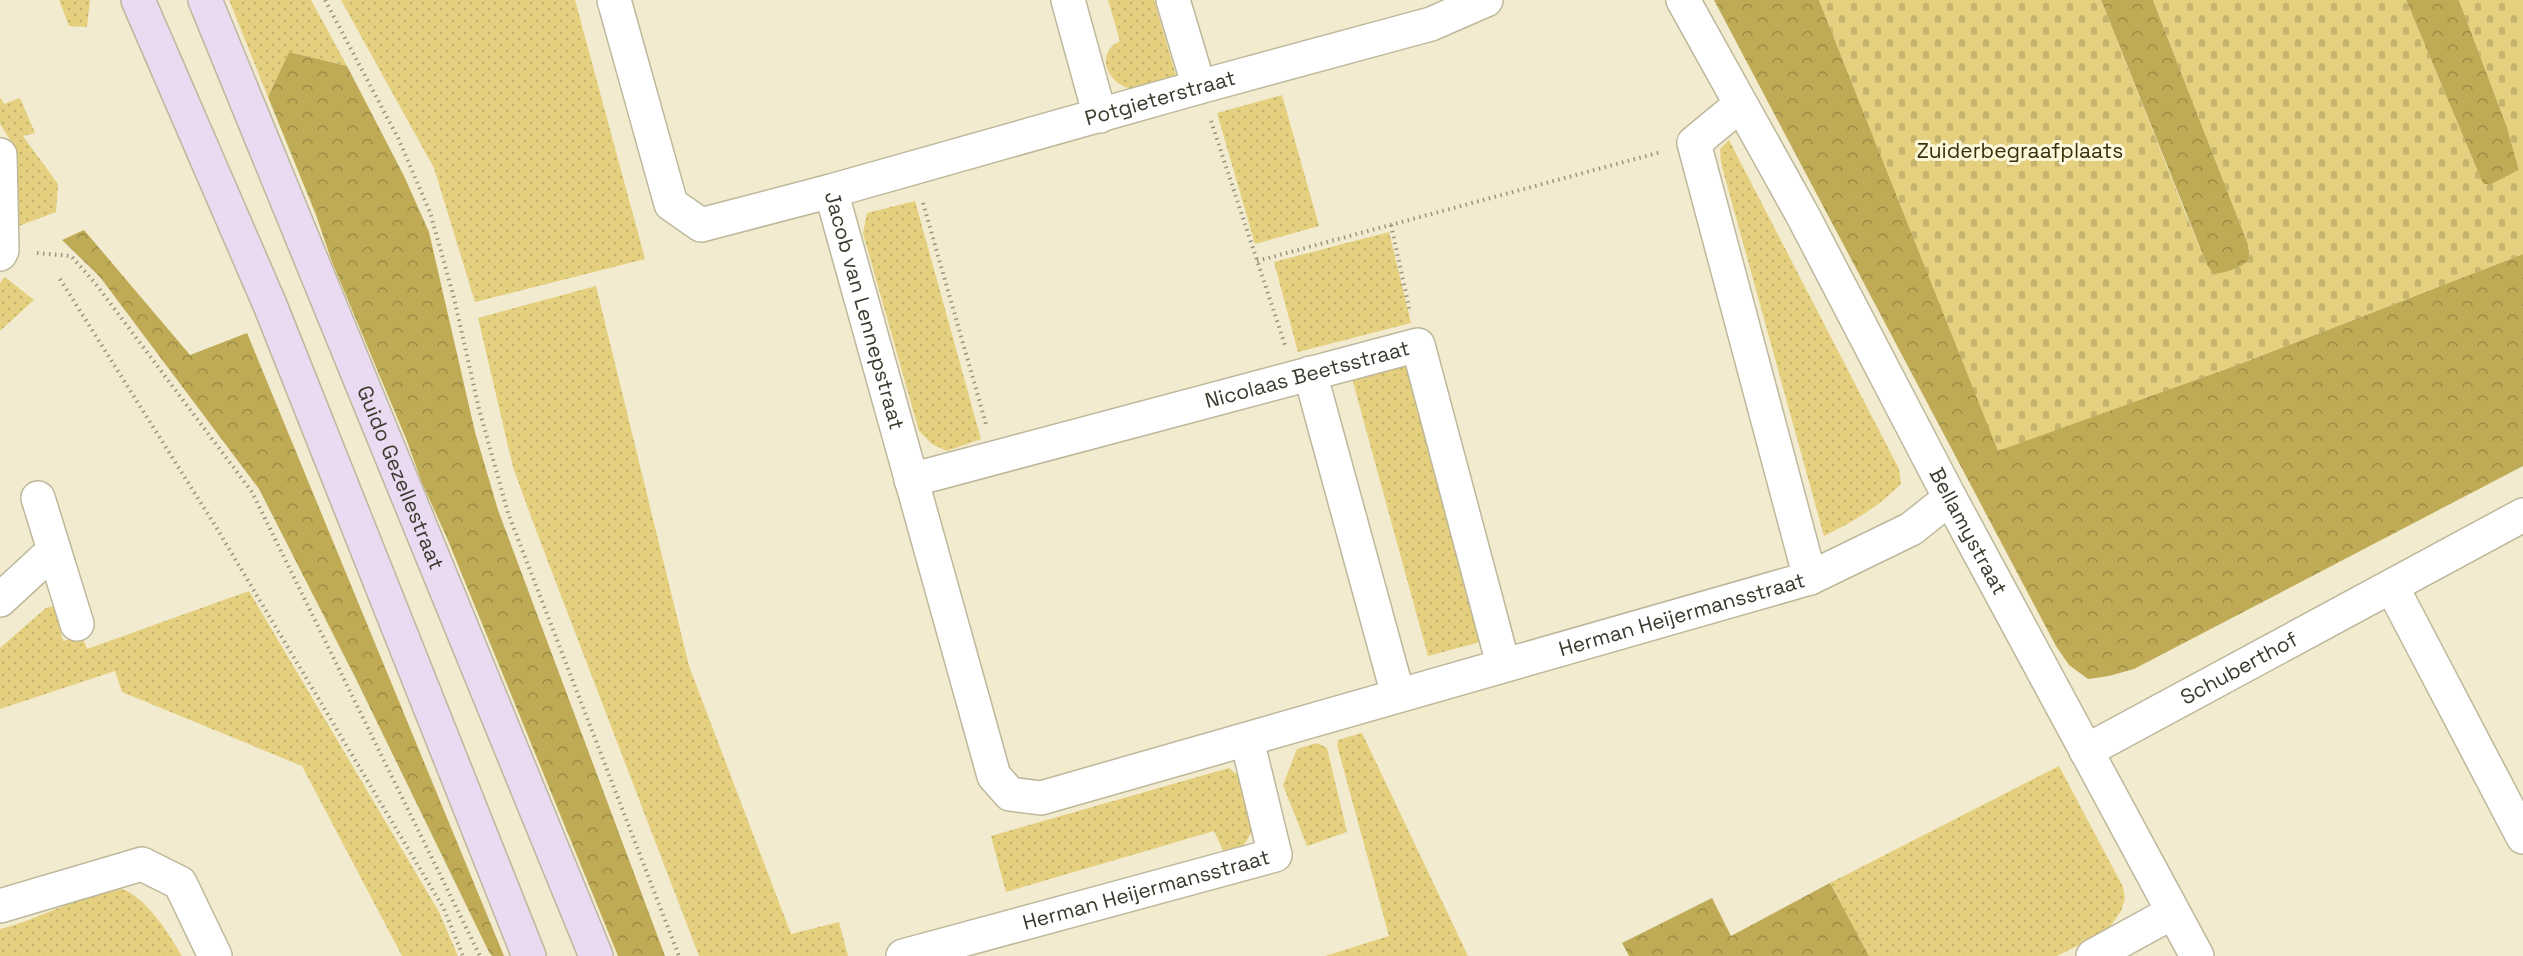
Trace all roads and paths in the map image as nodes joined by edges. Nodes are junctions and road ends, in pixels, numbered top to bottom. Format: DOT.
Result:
graph roads {
  1 [pos="138,0"];
  2 [pos="205,0"];
  3 [pos="325,0"];
  4 [pos="614,0"];
  5 [pos="1068,0"];
  6 [pos="1173,0"];
  7 [pos="1486,0"];
  8 [pos="1683,0"];
  9 [pos="1199,87"];
  10 [pos="1740,105"];
  11 [pos="1100,116"];
  12 [pos="1694,143"];
  13 [pos="0,155"];
  14 [pos="913,168"];
  15 [pos="831,191"];
  16 [pos="1391,225"];
  17 [pos="1,252"];
  18 [pos="71,256"];
  19 [pos="1257,261"];
  20 [pos="60,279"];
  21 [pos="1418,345"];
  22 [pos="1303,374"];
  23 [pos="995,457"];
  24 [pos="911,480"];
  25 [pos="38,498"];
  26 [pos="1950,498"];
  27 [pos="2523,516"];
  28 [pos="54,550"];
  29 [pos="1810,578"];
  30 [pos="2392,587"];
  31 [pos="0,600"];
  32 [pos="77,624"];
  33 [pos="1503,664"];
  34 [pos="1398,695"];
  35 [pos="1246,740"];
  36 [pos="2086,751"];
  37 [pos="1010,794"];
  38 [pos="2523,837"];
  39 [pos="0,906"];
  40 [pos="2173,912"];
  41 [pos="215,956"];
  42 [pos="463,956"];
  43 [pos="480,956"];
  44 [pos="529,956"];
  45 [pos="596,956"];
  46 [pos="679,956"];
  47 [pos="903,956"];
  48 [pos="2093,956"];
  49 [pos="2197,956"];
  1 -- 44 [label="main road"];
  2 -- 45 [label="main road, Guido Gezellestraat"];
  3 -- 46 [label="path"];
  4 -- 15 [label="street, Jacob van Lennepstraat"];
  5 -- 11 [label="street"];
  6 -- 9 [label="street"];
  7 -- 9 [label="street, Potgieterstraat"];
  8 -- 10 [label="street, Bellamystraat"];
  9 -- 11 [label="street, Potgieterstraat"];
  9 -- 19 [label="path"];
  10 -- 12 [label="street"];
  10 -- 26 [label="street, Bellamystraat"];
  11 -- 14 [label="street, Potgieterstraat"];
  12 -- 16 [label="path"];
  12 -- 29 [label="street"];
  13 -- 17 [label="street"];
  14 -- 15 [label="street, Potgieterstraat"];
  14 -- 23 [label="path"];
  15 -- 24 [label="street, Jacob van Lennepstraat"];
  16 -- 19 [label="path"];
  16 -- 21 [label="path"];
  18 -- 43 [label="path"];
  19 -- 22 [label="path"];
  20 -- 42 [label="path"];
  21 -- 22 [label="street, Nicolaas Beetsstraat"];
  21 -- 33 [label="street, Nicolaas Beetsstraat"];
  22 -- 23 [label="street, Nicolaas Beetsstraat"];
  22 -- 34 [label="street"];
  23 -- 24 [label="street, Nicolaas Beetsstraat"];
  24 -- 37 [label="street, Jacob van Lennepstraat"];
  25 -- 28 [label="street"];
  26 -- 29 [label="street, Herman Heijermansstraat"];
  26 -- 36 [label="street, Bellamystraat"];
  27 -- 30 [label="street, Schuberthof"];
  28 -- 31 [label="street"];
  28 -- 32 [label="street"];
  29 -- 33 [label="street, Herman Heijermansstraat"];
  30 -- 36 [label="street, Schuberthof"];
  30 -- 38 [label="street"];
  33 -- 34 [label="street, Herman Heijermansstraat"];
  34 -- 35 [label="street, Herman Heijermansstraat"];
  35 -- 37 [label="street, Herman Heijermansstraat"];
  35 -- 47 [label="street, Herman Heijermansstraat"];
  36 -- 40 [label="street, Bellamystraat"];
  39 -- 41 [label="street"];
  40 -- 48 [label="street"];
  40 -- 49 [label="street, Bellamystraat"];
}
